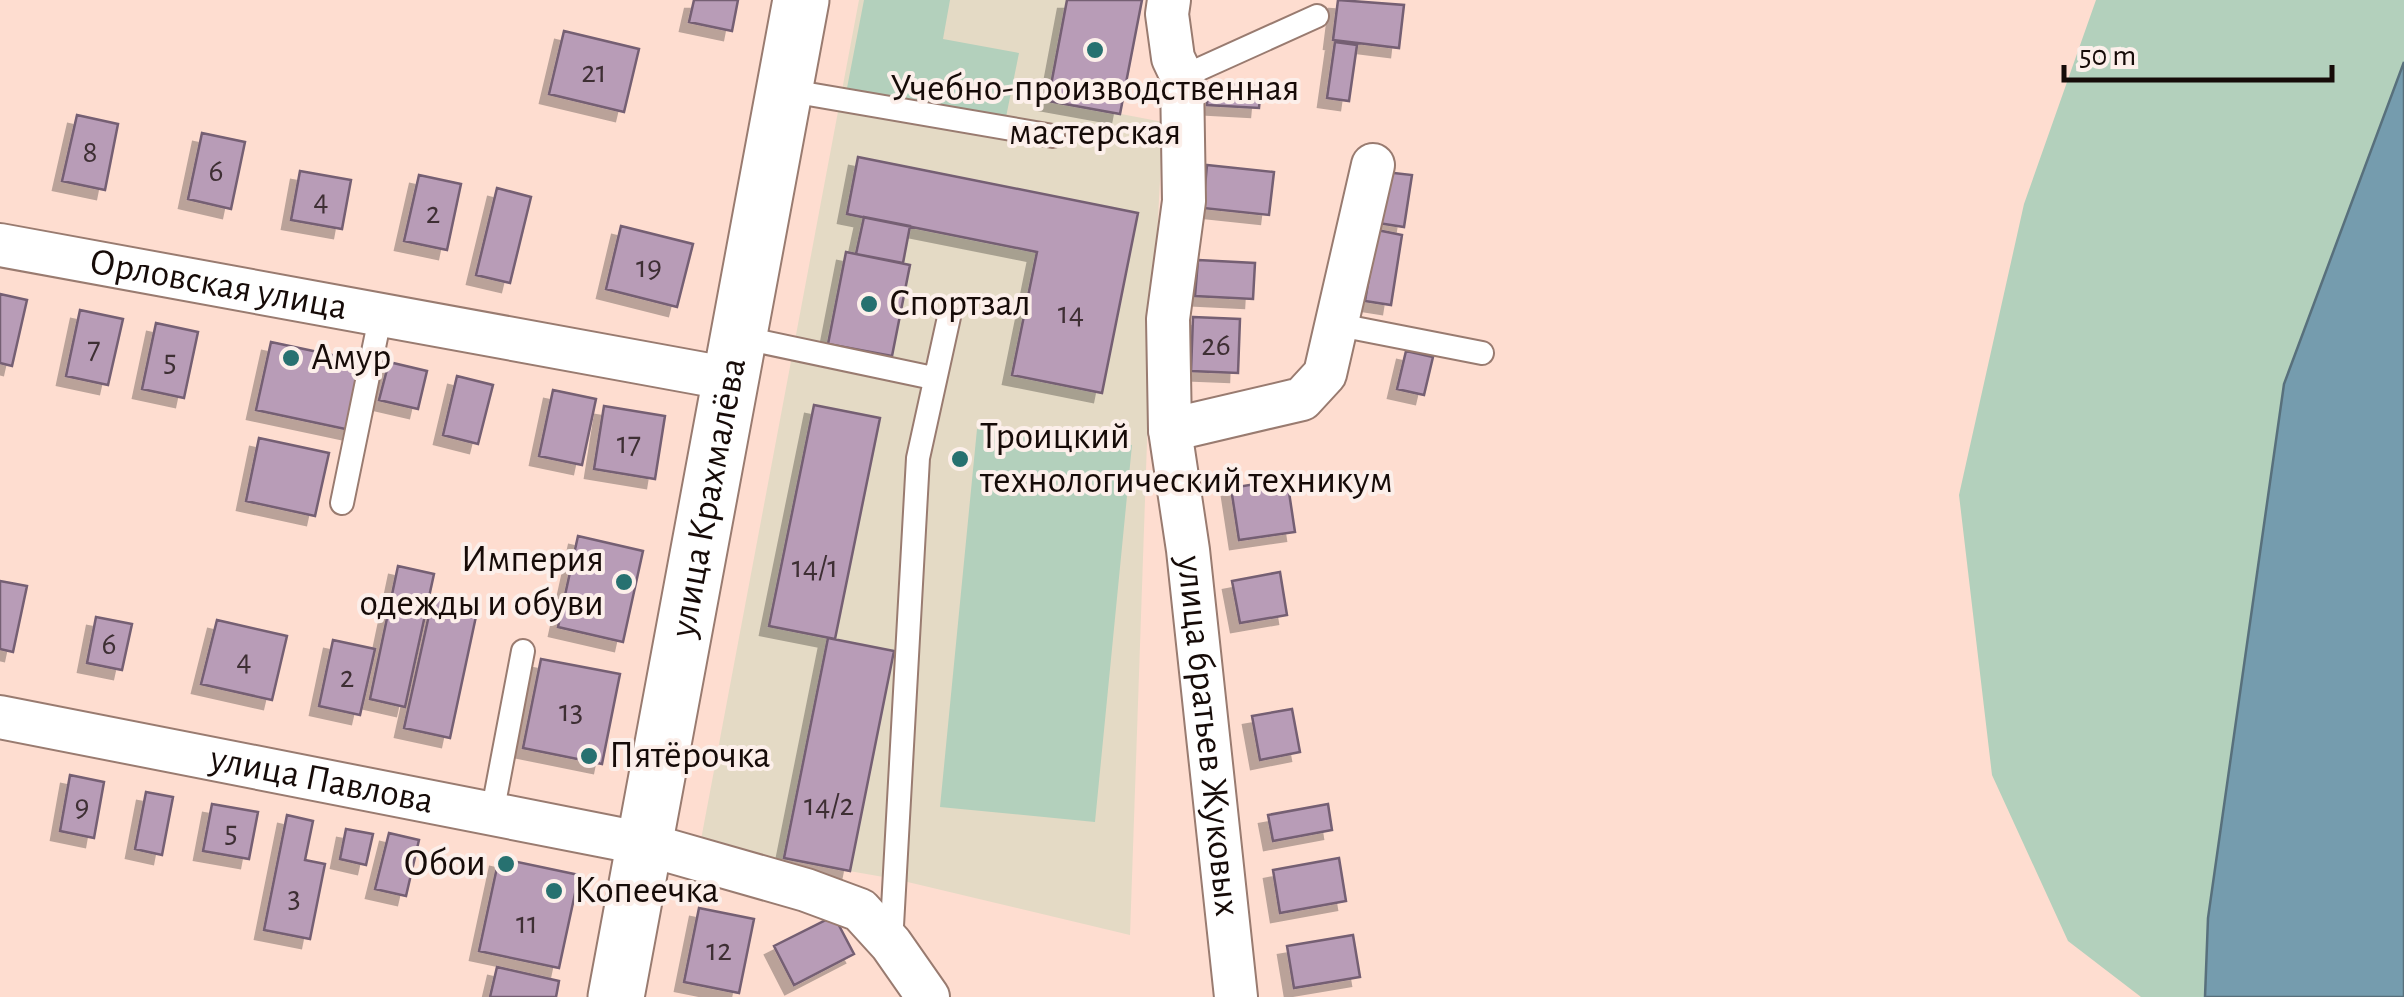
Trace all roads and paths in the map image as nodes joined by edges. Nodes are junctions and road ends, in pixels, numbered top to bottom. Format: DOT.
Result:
graph roads {
  1 [pos="801,0"];
  2 [pos="1170,0"];
  3 [pos="1317,16"];
  4 [pos="1182,77"];
  5 [pos="785,90"];
  6 [pos="1053,136"];
  7 [pos="1373,165"];
  8 [pos="0,245"];
  9 [pos="380,314"];
  10 [pos="948,317"];
  11 [pos="1334,324"];
  12 [pos="1482,353"];
  13 [pos="735,358"];
  14 [pos="934,378"];
  15 [pos="1170,430"];
  16 [pos="342,503"];
  17 [pos="523,652"];
  18 [pos="0,717"];
  19 [pos="492,814"];
  20 [pos="645,844"];
  21 [pos="891,944"];
  22 [pos="616,997"];
  23 [pos="928,997"];
  24 [pos="1236,997"];
  1 -- 5 [label="main road, улица Крахмалёва"];
  2 -- 4 [label="street, улица братьев Жуковых"];
  3 -- 4 [label="lane"];
  4 -- 15 [label="street, улица братьев Жуковых"];
  5 -- 6 [label="lane"];
  5 -- 13 [label="main road, улица Крахмалёва"];
  7 -- 11 [label="street"];
  8 -- 9 [label="street, Орловская улица"];
  9 -- 13 [label="street, Орловская улица"];
  9 -- 16 [label="lane"];
  10 -- 14 [label="lane"];
  11 -- 12 [label="lane"];
  11 -- 15 [label="street"];
  13 -- 14 [label="lane"];
  13 -- 20 [label="main road, улица Крахмалёва"];
  14 -- 21 [label="lane"];
  15 -- 24 [label="street, улица братьев Жуковых"];
  17 -- 19 [label="lane"];
  18 -- 19 [label="street, улица Павлова"];
  19 -- 20 [label="street, улица Павлова"];
  20 -- 21 [label="street"];
  20 -- 22 [label="main road, улица Крахмалёва"];
  21 -- 23 [label="street"];
}
